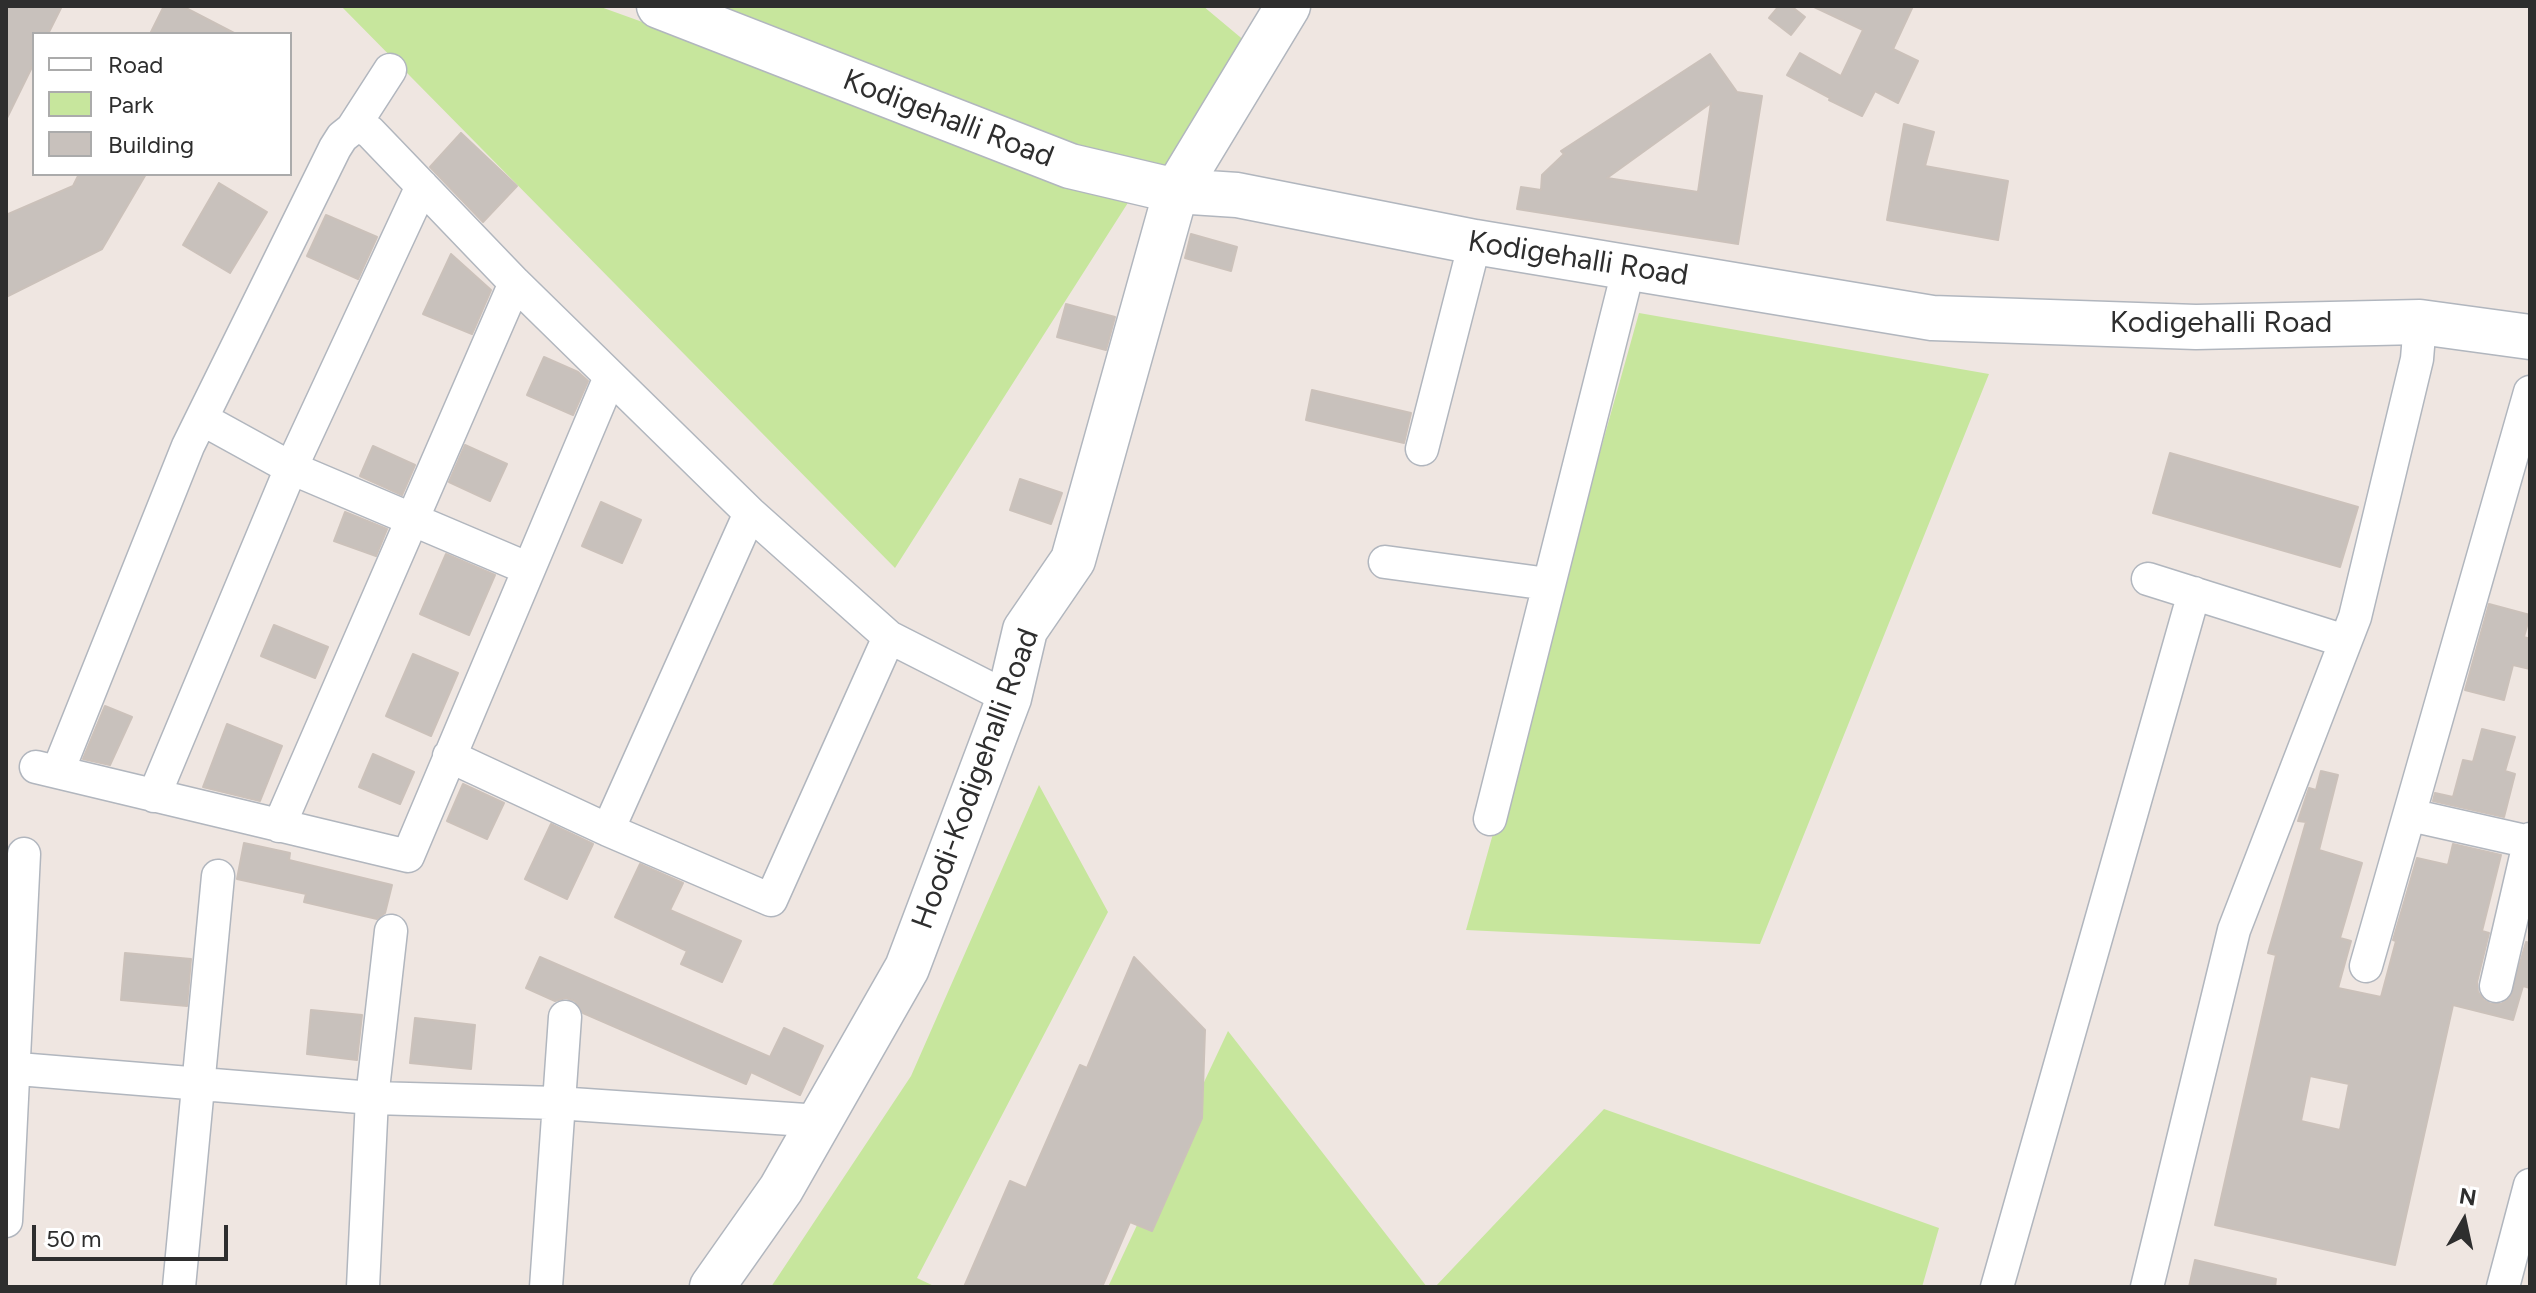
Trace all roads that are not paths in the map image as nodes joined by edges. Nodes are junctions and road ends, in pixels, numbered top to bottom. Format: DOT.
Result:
graph roads {
  1 [pos="659,6"];
  2 [pos="1288,6"];
  3 [pos="390,70"];
  4 [pos="352,129"];
  5 [pos="422,186"];
  6 [pos="1176,191"];
  7 [pos="1475,242"];
  8 [pos="1629,267"];
  9 [pos="515,283"];
  10 [pos="2420,322"];
  11 [pos="2530,337"];
  12 [pos="610,377"];
  13 [pos="2530,392"];
  14 [pos="202,419"];
  15 [pos="1422,449"];
  16 [pos="291,468"];
  17 [pos="750,513"];
  18 [pos="411,518"];
  19 [pos="1385,562"];
  20 [pos="529,569"];
  21 [pos="2148,579"];
  22 [pos="1548,584"];
  23 [pos="2194,593"];
  24 [pos="889,637"];
  25 [pos="2345,641"];
  26 [pos="1009,698"];
  27 [pos="449,756"];
  28 [pos="154,796"];
  29 [pos="2410,815"];
  30 [pos="1490,819"];
  31 [pos="279,826"];
  32 [pos="608,830"];
  33 [pos="2530,841"];
  34 [pos="24,854"];
  35 [pos="218,876"];
  36 [pos="391,931"];
  37 [pos="2366,966"];
  38 [pos="2496,986"];
  39 [pos="565,1017"];
  40 [pos="10,1068"];
  41 [pos="198,1083"];
  42 [pos="372,1098"];
  43 [pos="557,1103"];
  44 [pos="820,1121"];
  45 [pos="2530,1185"];
  46 [pos="6,1221"];
  47 [pos="2524,1229"];
  48 [pos="179,1287"];
  49 [pos="363,1287"];
  50 [pos="546,1287"];
  51 [pos="712,1287"];
  52 [pos="1997,1287"];
  53 [pos="2147,1287"];
  54 [pos="2503,1287"];
  1 -- 6 [label="street, Kodigehalli Road"];
  2 -- 6 [label="street, Hoodi-Kodigehalli Road"];
  3 -- 4 [label="street"];
  4 -- 5 [label="street"];
  4 -- 14 [label="street"];
  5 -- 9 [label="street"];
  5 -- 16 [label="street"];
  6 -- 7 [label="street, Kodigehalli Road"];
  6 -- 26 [label="street, Hoodi-Kodigehalli Road"];
  7 -- 8 [label="street, Kodigehalli Road"];
  7 -- 15 [label="street"];
  8 -- 10 [label="street, Kodigehalli Road"];
  8 -- 22 [label="street"];
  9 -- 12 [label="street"];
  9 -- 18 [label="street"];
  10 -- 11 [label="street, Kodigehalli Road"];
  10 -- 25 [label="street"];
  12 -- 17 [label="street"];
  12 -- 20 [label="street"];
  13 -- 29 [label="street"];
  14 -- 16 [label="street"];
  14 -- 28 [label="street"];
  16 -- 18 [label="street"];
  16 -- 28 [label="street"];
  17 -- 24 [label="street"];
  17 -- 32 [label="street"];
  18 -- 20 [label="street"];
  18 -- 31 [label="street"];
  19 -- 22 [label="street"];
  20 -- 27 [label="street"];
  21 -- 23 [label="street"];
  22 -- 30 [label="street"];
  23 -- 25 [label="street"];
  23 -- 52 [label="street"];
  24 -- 26 [label="street"];
  24 -- 32 [label="street"];
  25 -- 53 [label="street"];
  26 -- 44 [label="street, Hoodi-Kodigehalli Road"];
  27 -- 31 [label="street"];
  27 -- 32 [label="street"];
  28 -- 31 [label="street"];
  29 -- 33 [label="street"];
  29 -- 37 [label="street"];
  33 -- 38 [label="street"];
  34 -- 40 [label="street"];
  35 -- 41 [label="street"];
  36 -- 42 [label="street"];
  39 -- 43 [label="street"];
  40 -- 41 [label="street"];
  40 -- 46 [label="street"];
  41 -- 42 [label="street"];
  41 -- 48 [label="street"];
  42 -- 43 [label="street"];
  42 -- 49 [label="street"];
  43 -- 44 [label="street"];
  43 -- 50 [label="street"];
  44 -- 51 [label="street, Hoodi-Kodigehalli Road"];
  45 -- 47 [label="street"];
  47 -- 54 [label="street"];
}
